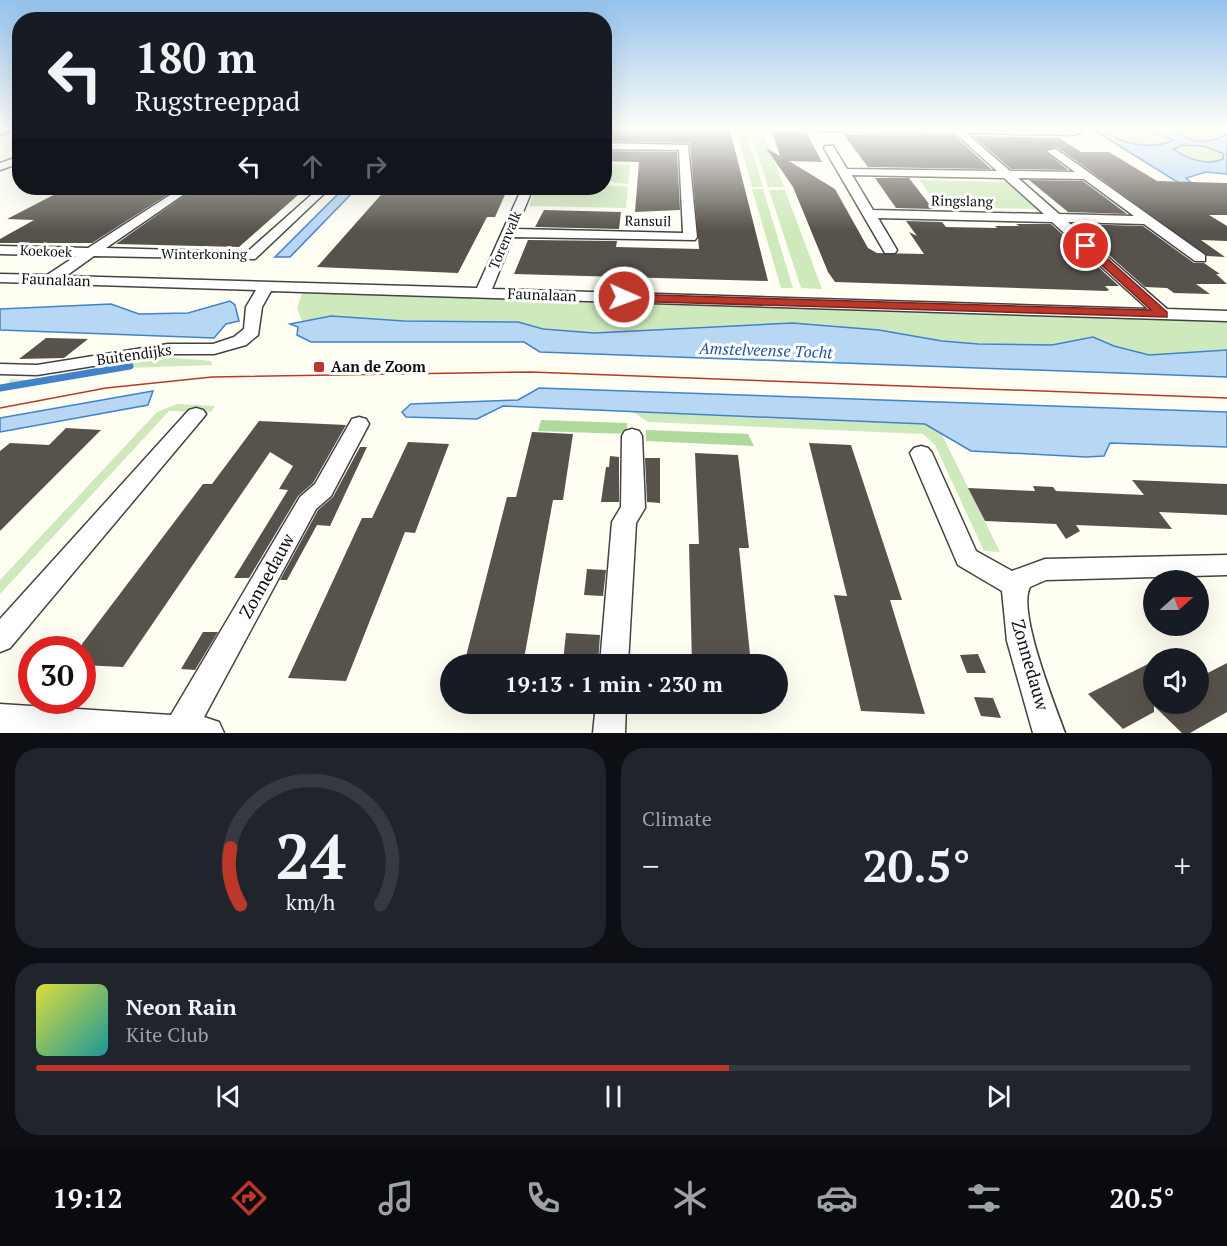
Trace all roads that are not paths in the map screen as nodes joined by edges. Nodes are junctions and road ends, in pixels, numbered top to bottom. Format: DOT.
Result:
graph roads {
  1 [pos="685,162"];
  2 [pos="837,162"];
  3 [pos="993,162"];
  4 [pos="1068,162"];
  5 [pos="843,172"];
  6 [pos="1007,175"];
  7 [pos="1087,176"];
  8 [pos="178,195"];
  9 [pos="317,195"];
  10 [pos="524,195"];
  11 [pos="869,214"];
  12 [pos="1056,218"];
  13 [pos="1147,220"];
  14 [pos="508,234"];
  15 [pos="0,250"];
  16 [pos="890,250"];
  17 [pos="92,252"];
  18 [pos="1200,258"];
  19 [pos="0,278"];
  20 [pos="51,279"];
  21 [pos="266,286"];
  22 [pos="483,293"];
  23 [pos="1163,314"];
  24 [pos="1227,316"];
  25 [pos="0,369"];
  26 [pos="196,414"];
  27 [pos="359,423"];
  28 [pos="632,436"];
  29 [pos="921,453"];
  30 [pos="1227,565"];
  31 [pos="1015,586"];
  32 [pos="0,639"];
  33 [pos="615,654"];
  34 [pos="611,714"];
  35 [pos="0,719"];
  36 [pos="191,732"];
  37 [pos="609,733"];
  38 [pos="1049,733"];
  1 -- 14 [label="street, Ransuil"];
  2 -- 5 [label="street"];
  3 -- 6 [label="street"];
  4 -- 7 [label="street"];
  5 -- 6 [label="street, Ringslang"];
  5 -- 11 [label="street"];
  6 -- 7 [label="street, Ringslang"];
  6 -- 12 [label="street"];
  7 -- 13 [label="street"];
  8 -- 17 [label="street"];
  9 -- 17 [label="street, Winterkoning"];
  10 -- 14 [label="street, Torenvalk"];
  11 -- 12 [label="street, Ringslang"];
  11 -- 16 [label="street"];
  12 -- 13 [label="street, Ringslang"];
  12 -- 23 [label="street"];
  13 -- 18 [label="street"];
  14 -- 22 [label="street, Torenvalk"];
  15 -- 17 [label="street, Koekoek"];
  17 -- 20 [label="street"];
  19 -- 20 [label="street, Faunalaan"];
  20 -- 21 [label="street, Faunalaan"];
  21 -- 22 [label="street, Faunalaan"];
  21 -- 25 [label="street, Buitendijks"];
  22 -- 23 [label="street, Faunalaan"];
  23 -- 24 [label="street, Faunalaan"];
  26 -- 32 [label="street"];
  27 -- 36 [label="street, Zonnedauw"];
  28 -- 33 [label="street"];
  29 -- 31 [label="street"];
  30 -- 31 [label="street"];
  31 -- 38 [label="street, Zonnedauw"];
  34 -- 37 [label="street"];
  35 -- 36 [label="street, Zonnedauw"];
}
